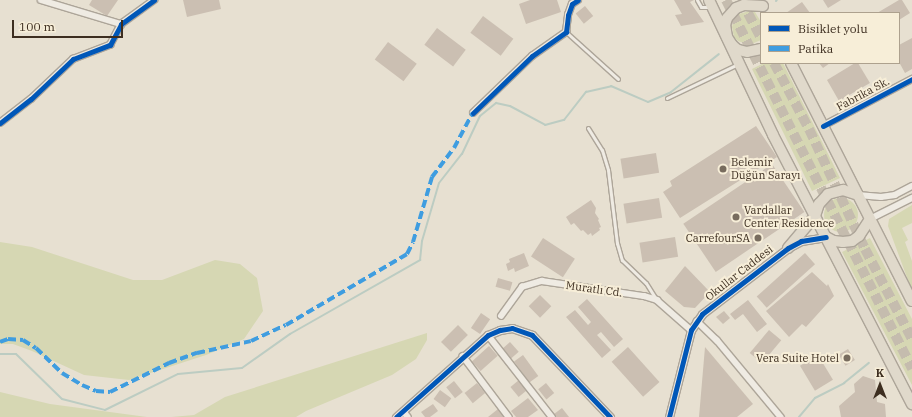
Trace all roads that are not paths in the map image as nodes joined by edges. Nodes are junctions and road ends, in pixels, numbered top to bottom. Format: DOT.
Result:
graph roads {
  1 [pos="41,0"];
  2 [pos="154,0"];
  3 [pos="577,0"];
  4 [pos="697,0"];
  5 [pos="711,4"];
  6 [pos="763,6"];
  7 [pos="121,24"];
  8 [pos="566,32"];
  9 [pos="727,37"];
  10 [pos="760,49"];
  11 [pos="739,63"];
  12 [pos="792,64"];
  13 [pos="618,79"];
  14 [pos="912,79"];
  15 [pos="667,98"];
  16 [pos="473,113"];
  17 [pos="0,123"];
  18 [pos="823,126"];
  19 [pos="588,128"];
  20 [pos="912,186"];
  21 [pos="858,195"];
  22 [pos="912,198"];
  23 [pos="815,216"];
  24 [pos="870,219"];
  25 [pos="826,237"];
  26 [pos="788,248"];
  27 [pos="657,300"];
  28 [pos="912,301"];
  29 [pos="500,316"];
  30 [pos="696,321"];
  31 [pos="691,330"];
  32 [pos="488,335"];
  33 [pos="463,356"];
  34 [pos="912,404"];
  35 [pos="406,414"];
  36 [pos="396,417"];
  37 [pos="509,417"];
  38 [pos="552,417"];
  39 [pos="610,417"];
  40 [pos="669,417"];
  41 [pos="781,417"];
  1 -- 7 [label="street"];
  2 -- 7 [label="street"];
  3 -- 8 [label="street"];
  4 -- 5 [label="lane"];
  5 -- 9 [label="highway"];
  6 -- 9 [label="highway"];
  7 -- 17 [label="street"];
  8 -- 13 [label="lane"];
  8 -- 16 [label="street"];
  9 -- 10 [label="highway"];
  9 -- 11 [label="highway"];
  11 -- 15 [label="lane"];
  11 -- 23 [label="highway"];
  12 -- 18 [label="highway"];
  14 -- 18 [label="street, Fabrika Sk."];
  18 -- 21 [label="highway"];
  19 -- 27 [label="lane"];
  20 -- 21 [label="street"];
  21 -- 23 [label="highway"];
  21 -- 24 [label="highway"];
  22 -- 24 [label="street"];
  23 -- 25 [label="highway"];
  23 -- 26 [label="highway"];
  24 -- 25 [label="highway"];
  24 -- 28 [label="highway"];
  25 -- 26 [label="street, Okullar Caddesi"];
  25 -- 34 [label="highway"];
  26 -- 30 [label="street, Okullar Caddesi"];
  27 -- 29 [label="street, Muratlı Cd."];
  27 -- 31 [label="street, Muratlı Cd."];
  30 -- 31 [label="street, Okullar Caddesi"];
  30 -- 41 [label="street"];
  31 -- 40 [label="street, Okullar Caddesi"];
  32 -- 33 [label="street"];
  32 -- 38 [label="street"];
  32 -- 39 [label="street"];
  33 -- 35 [label="street"];
  33 -- 37 [label="street"];
  35 -- 36 [label="street"];
}
